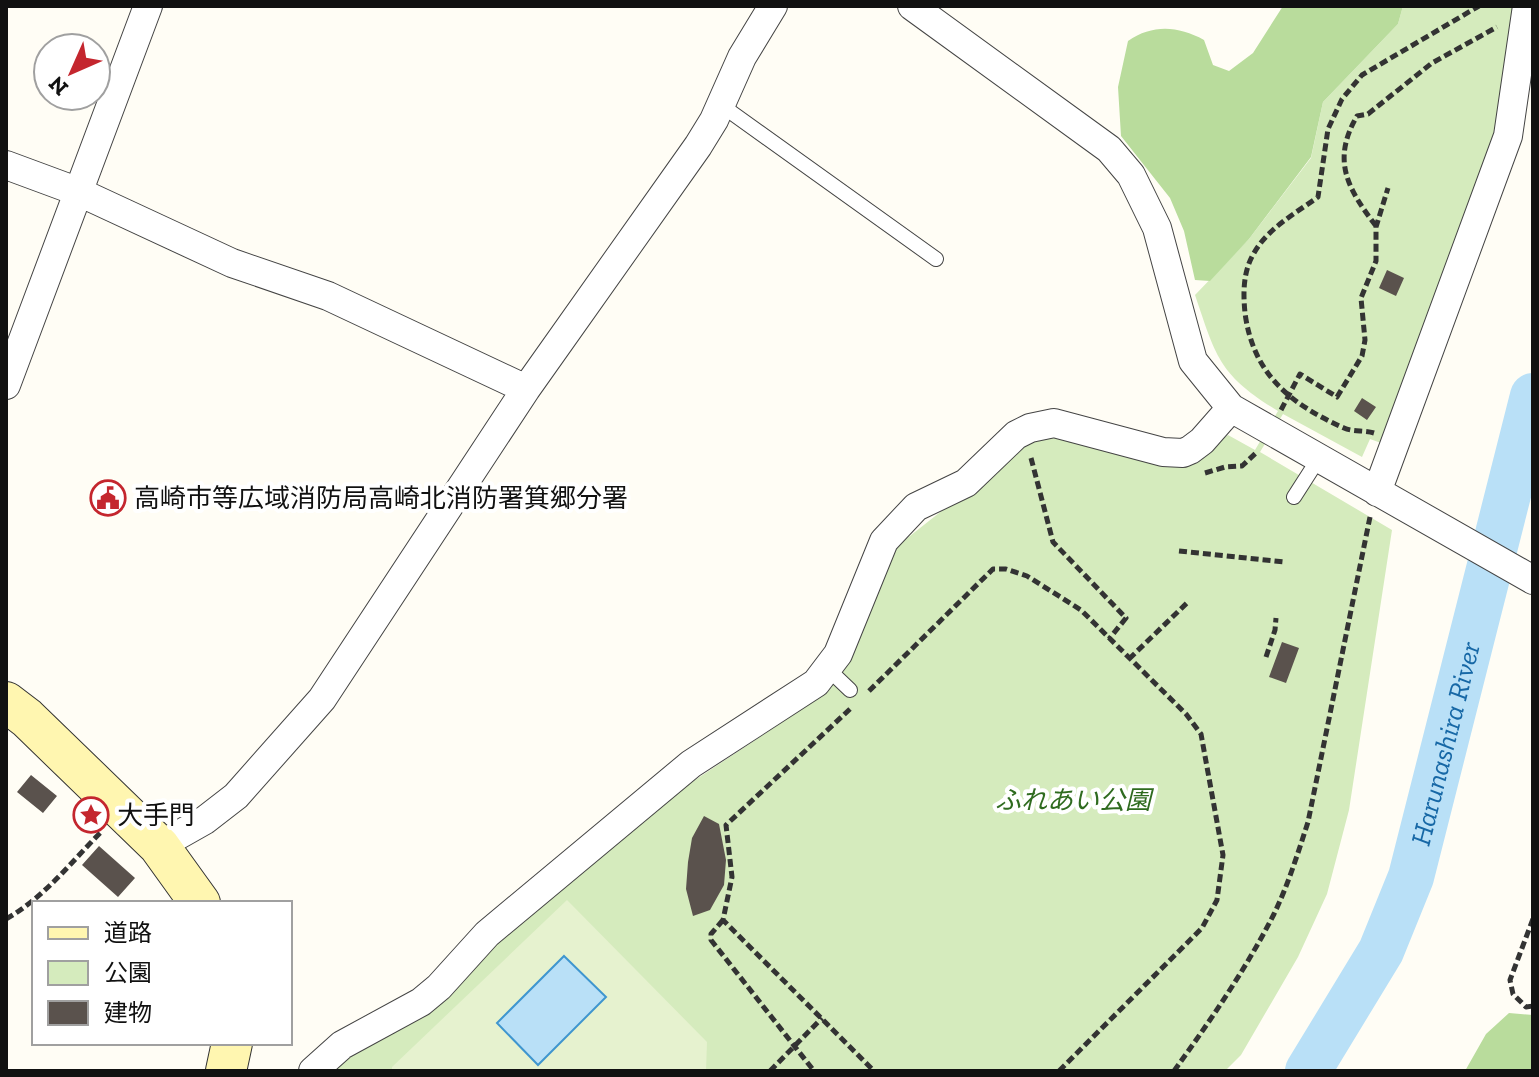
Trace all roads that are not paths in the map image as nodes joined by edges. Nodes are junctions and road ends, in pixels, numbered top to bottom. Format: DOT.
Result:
graph roads {
  1 [pos="148,6"];
  2 [pos="773,6"];
  3 [pos="912,6"];
  4 [pos="1527,6"];
  5 [pos="721,105"];
  6 [pos="6,165"];
  7 [pos="79,192"];
  8 [pos="936,259"];
  9 [pos="6,385"];
  10 [pos="526,389"];
  11 [pos="1231,408"];
  12 [pos="1319,458"];
  13 [pos="1294,497"];
  14 [pos="1380,500"];
  15 [pos="1533,580"];
  16 [pos="827,668"];
  17 [pos="850,690"];
  18 [pos="6,702"];
  19 [pos="159,846"];
  20 [pos="199,901"];
  21 [pos="232,1045"];
  22 [pos="226,1071"];
  23 [pos="313,1071"];
  1 -- 7 [label="street"];
  2 -- 5 [label="street"];
  3 -- 11 [label="street"];
  4 -- 14 [label="street"];
  5 -- 8 [label="lane"];
  5 -- 10 [label="street"];
  6 -- 7 [label="street"];
  7 -- 9 [label="street"];
  7 -- 10 [label="street"];
  10 -- 19 [label="street"];
  11 -- 12 [label="street"];
  11 -- 16 [label="street"];
  12 -- 13 [label="lane"];
  12 -- 14 [label="street"];
  14 -- 15 [label="street"];
  16 -- 17 [label="lane"];
  16 -- 23 [label="street"];
  18 -- 19 [label="main road"];
  19 -- 20 [label="main road"];
  21 -- 22 [label="main road"];
}
